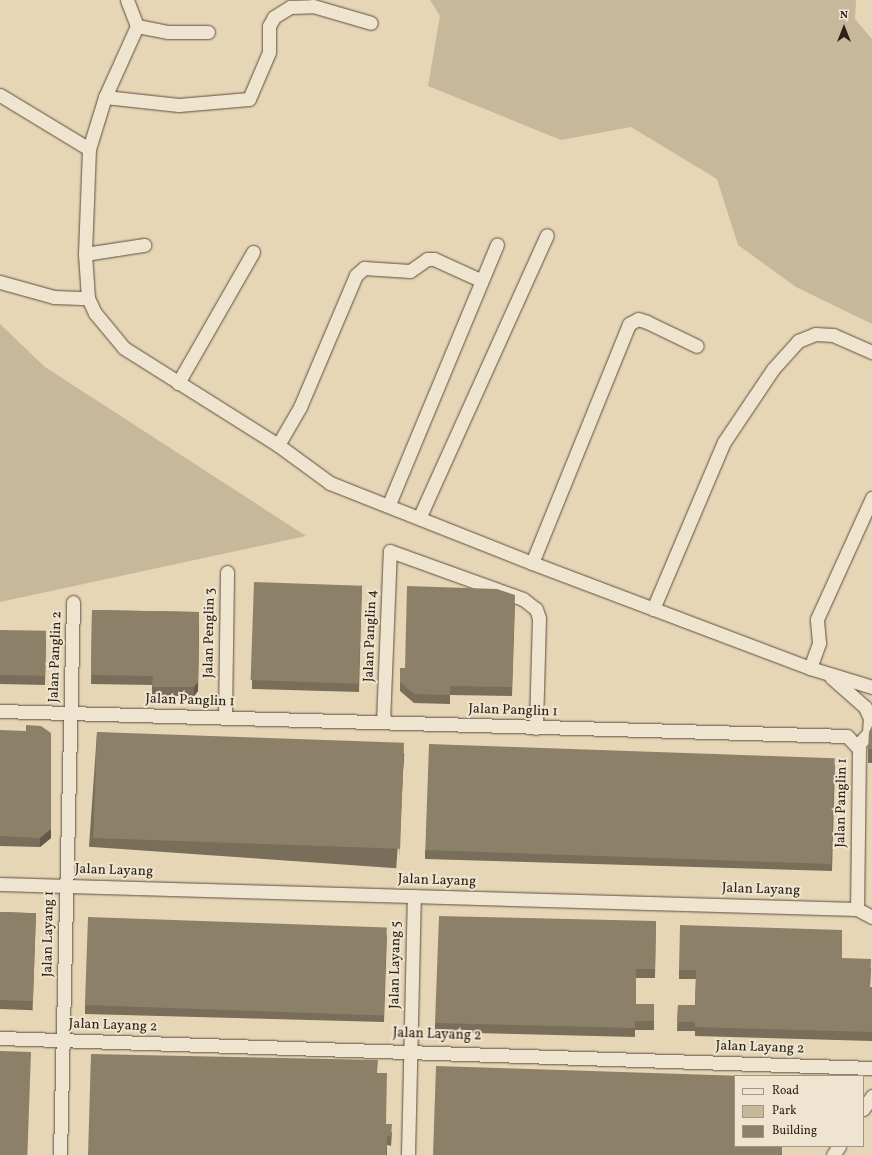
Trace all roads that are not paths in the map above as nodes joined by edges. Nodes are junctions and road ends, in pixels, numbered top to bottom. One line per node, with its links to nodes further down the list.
1 (127, 0): 3 (street)
2 (371, 23): 6 (street)
3 (137, 26): 4 (street); 6 (street)
4 (208, 32)
5 (0, 95): 7 (street)
6 (106, 97): 7 (street)
7 (89, 149): 12 (street)
8 (547, 235): 22 (street)
9 (144, 245): 12 (street)
10 (496, 245): 13 (street)
11 (253, 252): 18 (street)
12 (85, 254): 15 (street)
13 (480, 280): 19 (street); 21 (street)
14 (0, 282): 15 (street)
15 (88, 298): 18 (street)
16 (698, 346): 23 (street)
17 (872, 352): 26 (street)
18 (178, 383): 19 (street)
19 (278, 445): 21 (street)
20 (872, 498): 27 (street)
21 (389, 504): 22 (street)
22 (420, 516): 23 (street)
23 (532, 563): 26 (street)
24 (227, 572): 32 (street, Jalan Penglin 3)
25 (73, 602): 31 (street, Jalan Panglin 2)
26 (653, 609): 27 (street)
27 (810, 668): 28 (street)
28 (827, 674): 29 (street); 35 (street)
29 (872, 687)
30 (0, 712): 31 (street, Jalan Panglin 1)
31 (70, 713): 32 (street, Jalan Panglin 1); 37 (street, Jalan Layang 1)
32 (225, 718): 33 (street, Jalan Panglin 1)
33 (383, 722): 34 (street, Jalan Panglin 1); 34 (street, Jalan Panglin 4)
34 (536, 728): 35 (street, Jalan Panglin 1)
35 (858, 745): 39 (street, Jalan Panglin 1)
36 (0, 884): 37 (street, Jalan Layang)
37 (66, 885): 38 (street, Jalan Layang); 42 (street, Jalan Layang 1)
38 (414, 896): 39 (street, Jalan Layang); 43 (street, Jalan Layang 5)
39 (857, 909): 40 (street, Jalan Layang)
40 (872, 917)
41 (0, 1038): 42 (street, Jalan Layang 2)
42 (62, 1040): 43 (street, Jalan Layang 2); 47 (street, Jalan Layang 1)
43 (411, 1050): 44 (street, Jalan Layang 2); 48 (street, Jalan Layang 5)
44 (872, 1068)
45 (872, 1096): 46 (street)
46 (864, 1108)
47 (60, 1155)
48 (408, 1155)

